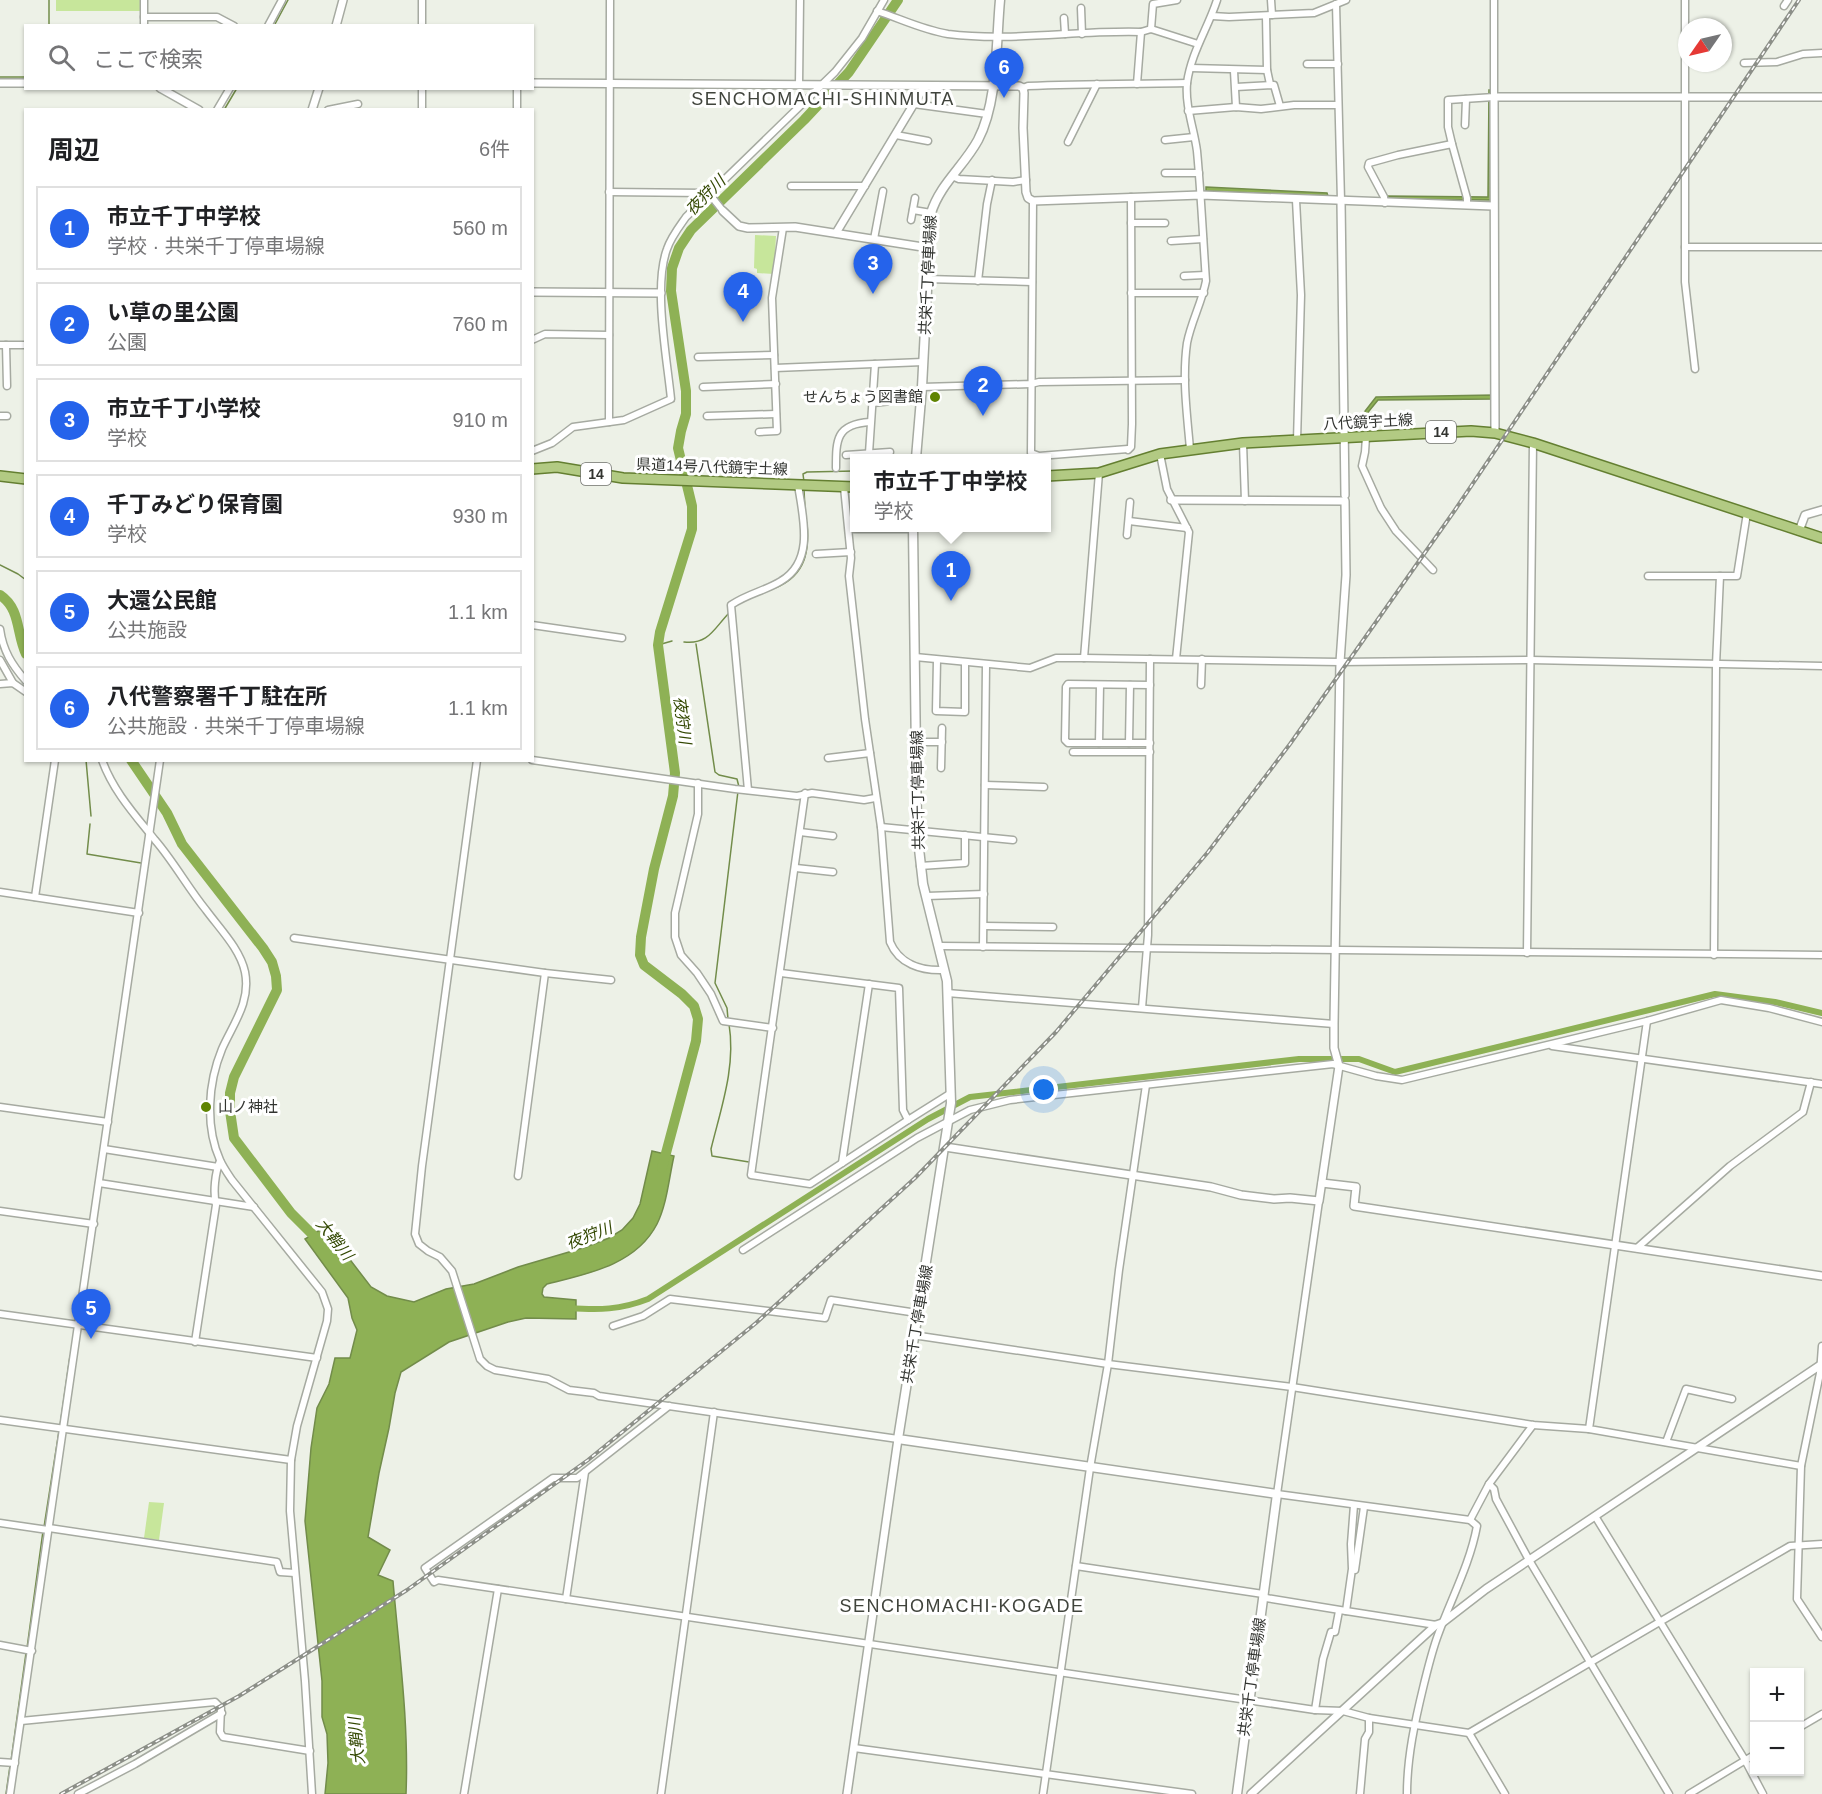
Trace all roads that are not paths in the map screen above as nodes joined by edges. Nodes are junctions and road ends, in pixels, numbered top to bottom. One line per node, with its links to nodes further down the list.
1 (144, 0): 21 (street)
2 (282, 0): 25 (street)
3 (343, 0): 26 (street)
4 (422, 0): 27 (street)
5 (610, 0): 48 (street)
6 (800, 0): 49 (street)
7 (884, 0): 18 (street)
8 (1000, 0): 32 (main road, 共栄千丁停車場線)
9 (1168, 0): 10 (street); 28 (street)
10 (1178, 0)
11 (1216, 0): 20 (street)
12 (1271, 0): 19 (street)
13 (1346, 0): 16 (street)
14 (1494, 0): 60 (street)
15 (1685, 0): 61 (street)
16 (1336, 4): 19 (street); 37 (street)
17 (1081, 8): 31 (street)
18 (879, 12): 32 (street); 50 (street)
19 (1269, 15): 20 (street); 39 (street)
20 (1212, 16): 33 (street)
21 (144, 17): 23 (street); 24 (street)
22 (1064, 18): 30 (street)
23 (144, 24)
24 (230, 24)
25 (269, 24)
26 (337, 24)
27 (422, 24)
28 (1151, 28): 29 (street); 33 (street)
29 (1141, 32): 31 (street); 46 (street)
30 (1065, 34): 31 (street); 32 (street)
31 (1082, 34)
32 (997, 38): 52 (main road, 共栄千丁停車場線)
33 (1198, 44): 38 (street)
34 (1822, 53): 35 (street)
35 (1744, 63)
36 (1307, 64): 37 (street)
37 (1338, 64): 66 (street)
38 (1191, 68): 40 (street); 43 (street)
39 (1267, 70): 40 (street); 47 (street)
40 (1234, 71): 53 (street)
41 (0, 83): 44 (street)
42 (534, 83): 48 (street)
43 (1187, 83): 46 (street); 75 (street)
44 (24, 84)
45 (1097, 84): 46 (street); 54 (street); 82 (street)
46 (1137, 84)
47 (1270, 84): 53 (street); 67 (street)
48 (610, 85): 49 (street); 92 (street)
49 (799, 85): 50 (street)
50 (821, 85): 51 (street); 93 (street)
51 (924, 87): 52 (street); 65 (street)
52 (993, 87): 54 (street); 76 (main road, 共栄千丁停車場線)
53 (1236, 87): 68 (street)
54 (1023, 88): 88 (street)
55 (164, 90): 69 (street)
56 (229, 90): 70 (street)
57 (318, 90): 71 (street)
58 (422, 90): 73 (street)
59 (517, 90): 74 (street)
60 (1494, 97): 61 (street); 63 (street); 102 (street)
61 (1685, 97): 62 (street); 114 (street)
62 (1822, 97)
63 (1466, 99): 77 (street); 83 (street)
64 (358, 104): 72 (street)
65 (914, 104): 76 (street); 78 (street)
66 (1337, 105): 67 (street); 99 (street)
67 (1280, 106): 68 (street)
68 (1236, 107): 75 (street)
69 (195, 108)
70 (218, 108)
71 (313, 108)
72 (338, 108)
73 (422, 108)
74 (517, 108)
75 (1188, 111): 79 (street)
76 (987, 114): 86 (main road, 共栄千丁停車場線)
77 (1465, 125)
78 (896, 135): 81 (street); 90 (street)
79 (1194, 136): 80 (street); 85 (street)
80 (1165, 140)
81 (928, 141)
82 (1068, 142)
83 (1452, 144): 100 (street); 101 (street)
84 (1165, 173): 85 (street)
85 (1199, 173): 94 (street)
86 (952, 176): 87 (street); 105 (main road, 共栄千丁停車場線)
87 (992, 180): 88 (street); 120 (street)
88 (1026, 180): 98 (street)
89 (791, 186): 90 (street)
90 (865, 186): 110 (street)
91 (883, 191): 111 (street)
92 (609, 192): 93 (street); 123 (street)
93 (710, 195): 104 (street); 124 (street)
94 (1200, 195): 95 (street); 97 (street); 112 (street)
95 (1131, 197): 98 (street); 107 (street)
96 (915, 198): 103 (street)
97 (1296, 200): 99 (street); 153 (street)
98 (1033, 201): 121 (street)
99 (1341, 201): 100 (street); 152 (street)
100 (1385, 202): 101 (street)
101 (1467, 205): 102 (street)
102 (1493, 206): 150 (street)
103 (913, 210): 105 (street); 106 (street)
104 (723, 211): 109 (street)
105 (931, 213): 116 (main road, 共栄千丁停車場線)
106 (911, 220)
107 (1131, 223): 108 (street); 125 (street)
108 (1165, 223)
109 (783, 228): 110 (street); 131 (street)
110 (836, 233): 111 (street)
111 (874, 239): 116 (street)
112 (1203, 239): 113 (street); 117 (street)
113 (1171, 241)
114 (1685, 247): 115 (street); 136 (street)
115 (1822, 247)
116 (929, 248): 119 (main road, 共栄千丁停車場線)
117 (1205, 275): 118 (street); 126 (street)
118 (1184, 276)
119 (927, 279): 120 (street); 133 (main road, 共栄千丁停車場線)
120 (978, 281): 121 (street)
121 (1032, 282): 140 (street)
122 (534, 292): 123 (street)
123 (608, 292): 124 (street); 127 (street)
124 (661, 293): 147 (street)
125 (1131, 293): 126 (street); 137 (street)
126 (1203, 294): 138 (street)
127 (609, 335): 128 (street); 147 (street)
128 (534, 339)
129 (3, 345): 130 (street); 141 (street)
130 (24, 345)
131 (774, 355): 132 (street); 135 (street)
132 (698, 357)
133 (923, 362): 134 (street); 143 (main road, 共栄千丁停車場線)
134 (875, 364): 135 (street); 144 (street)
135 (775, 368): 139 (street)
136 (1695, 369)
137 (1131, 380): 138 (street); 140 (street); 163 (street)
138 (1185, 380): 156 (street)
139 (776, 384): 142 (street); 145 (street)
140 (1031, 384): 143 (street); 162 (street)
141 (7, 386)
142 (703, 387)
143 (922, 389): 144 (street); 161 (main road, 共栄千丁停車場線)
144 (873, 403): 148 (street)
145 (776, 414): 146 (street); 149 (street)
146 (707, 416)
147 (609, 422): 157 (street)
148 (870, 422): 159 (street); 167 (street)
149 (759, 432)
150 (1496, 433): 151 (main road, 八代鏡宇土線 / 14); 154 (main road, 八代鏡宇土線 / 14)
151 (1366, 437): 152 (main road, 八代鏡宇土線 / 14); 191 (street)
152 (1345, 438): 153 (main road, 八代鏡宇土線 / 14); 176 (street)
153 (1297, 441): 155 (main road, 八代鏡宇土線 / 14)
154 (1533, 442): 181 (main road, 八代鏡宇土線 / 14); 204 (street)
155 (1243, 443): 156 (main road, 八代鏡宇土線 / 14); 178 (street)
156 (1190, 449): 164 (main road, 八代鏡宇土線 / 14)
157 (534, 450)
158 (890, 452): 159 (street)
159 (869, 453): 160 (street)
160 (858, 454)
161 (916, 454)
162 (1033, 454)
163 (1049, 454)
164 (1160, 454): 169 (main road, 八代鏡宇土線 / 14); 177 (street)
165 (846, 455): 166 (street)
166 (850, 455)
167 (836, 468)
168 (534, 469): 173 (main road, 県道14号八代鏡宇土線 / 14)
169 (1099, 473): 171 (main road, 八代鏡宇土線 / 14); 198 (street)
170 (0, 476): 172 (main road)
171 (1051, 476)
172 (24, 480)
173 (802, 485): 174 (main road, 県道14号八代鏡宇土線 / 14); 237 (street)
174 (844, 487): 175 (main road, 県道14号八代鏡宇土線 / 14); 184 (street)
175 (850, 487)
176 (1345, 495)
177 (1172, 500): 178 (street); 183 (street)
178 (1245, 501): 205 (street)
179 (1130, 502): 182 (street)
180 (1822, 510): 185 (street)
181 (1747, 513): 185 (main road, 八代鏡宇土線 / 14); 193 (street)
182 (1129, 521): 183 (street); 187 (street)
183 (1187, 528): 200 (street)
184 (849, 529): 189 (street)
185 (1799, 531): 188 (main road, 八代鏡宇土線 / 14)
186 (913, 532): 197 (main road, 共栄千丁停車場線)
187 (1128, 535)
188 (1822, 538)
189 (851, 552): 190 (street); 226 (street)
190 (816, 554)
191 (1433, 570)
192 (1648, 576): 193 (street)
193 (1720, 576): 208 (street)
194 (534, 625): 196 (street)
195 (0, 629): 210 (street)
196 (622, 638)
197 (915, 657): 203 (street); 219 (main road, 共栄千丁停車場線)
198 (1084, 658): 199 (street); 207 (street)
199 (1150, 659): 200 (street); 215 (street)
200 (1176, 659): 201 (street)
201 (1202, 659): 205 (street); 216 (street)
202 (0, 660): 211 (street)
203 (937, 660): 206 (street); 206 (street)
204 (1531, 660): 205 (street); 208 (street); 263 (street)
205 (1340, 662): 262 (street)
206 (965, 663): 207 (street)
207 (986, 665): 235 (street)
208 (1716, 665): 209 (street); 264 (street)
209 (1822, 666)
210 (24, 679)
211 (13, 683): 212 (street); 217 (street)
212 (0, 684)
213 (1100, 685): 214 (street); 221 (street); 221 (street)
214 (1130, 685): 215 (street); 222 (street)
215 (1150, 685): 223 (street)
216 (1201, 685)
217 (24, 691)
218 (942, 728): 220 (street)
219 (916, 742): 220 (street); 242 (main road, 共栄千丁停車場線)
220 (942, 742): 233 (street)
221 (1099, 743): 222 (street)
222 (1129, 743): 223 (street)
223 (1150, 743): 225 (street)
224 (1073, 752): 225 (street)
225 (1150, 752): 261 (street)
226 (870, 753): 227 (street); 239 (street)
227 (828, 758)
228 (534, 760): 234 (street)
229 (55, 762): 254 (street)
230 (103, 762): 241 (street)
231 (160, 762): 241 (street)
232 (477, 762): 266 (street)
233 (941, 768)
234 (696, 783): 237 (street); 277 (street)
235 (985, 785): 236 (street); 246 (street)
236 (1044, 787)
237 (741, 790): 238 (street)
238 (805, 794): 239 (street); 243 (street)
239 (875, 798): 240 (street)
240 (881, 827): 242 (street); 267 (street)
241 (150, 830): 255 (street); 292 (street)
242 (917, 831): 244 (street); 248 (main road, 共栄千丁停車場線)
243 (800, 832): 245 (street); 249 (street)
244 (965, 835): 246 (street); 248 (street)
245 (833, 836)
246 (984, 837): 247 (street); 252 (street)
247 (1013, 840)
248 (920, 866): 253 (main road, 共栄千丁停車場線)
249 (796, 867): 250 (street); 269 (street)
250 (833, 872)
251 (0, 892): 254 (street)
252 (984, 894): 253 (street); 256 (street)
253 (927, 896): 259 (main road, 共栄千丁停車場線)
254 (35, 897): 255 (street)
255 (136, 913): 288 (street)
256 (984, 926): 257 (street); 260 (street)
257 (1053, 927)
258 (294, 938): 266 (street)
259 (940, 946): 260 (street); 267 (main road, 共栄千丁停車場線)
260 (983, 946): 261 (street)
261 (1148, 947): 262 (street); 273 (street)
262 (1336, 951): 263 (street); 276 (street)
263 (1527, 953): 264 (street)
264 (1714, 955): 265 (street)
265 (1822, 955)
266 (450, 959): 268 (street); 318 (street)
267 (944, 970): 272 (main road, 共栄千丁停車場線)
268 (544, 973): 270 (street); 294 (street)
269 (781, 973): 271 (street); 277 (street)
270 (611, 980)
271 (868, 984): 287 (street); 291 (street)
272 (947, 993): 273 (street); 284 (main road, 共栄千丁停車場線)
273 (1142, 1008): 276 (street)
274 (1647, 1021): 275 (street); 278 (street); 279 (street)
275 (1822, 1022)
276 (1334, 1024): 280 (street)
277 (773, 1028): 291 (street)
278 (1549, 1045): 279 (street); 280 (street)
279 (1642, 1059): 281 (street); 302 (street)
280 (1339, 1066): 283 (street); 296 (street)
281 (1811, 1082): 282 (street); 303 (street)
282 (1822, 1084)
283 (1146, 1085): 286 (street); 293 (street)
284 (951, 1093): 286 (main road, 共栄千丁停車場線); 287 (street)
285 (0, 1107): 288 (street)
286 (950, 1119): 289 (main road, 共栄千丁停車場線); 304 (street)
287 (908, 1120): 291 (street)
288 (105, 1122): 290 (street)
289 (945, 1147): 293 (street); 306 (main road, 共栄千丁停車場線)
290 (104, 1149): 292 (street); 295 (street)
291 (842, 1163)
292 (219, 1164): 297 (street); 299 (street)
293 (1133, 1175): 298 (street); 314 (street)
294 (518, 1176)
295 (99, 1183): 297 (street); 301 (street)
296 (1322, 1183): 298 (street); 302 (street)
297 (215, 1201): 299 (street); 311 (street)
298 (1319, 1201): 316 (street)
299 (254, 1207): 313 (street)
300 (0, 1211): 301 (street)
301 (91, 1224): 308 (street)
302 (1615, 1245): 303 (street); 323 (street)
303 (1637, 1248): 305 (street)
304 (743, 1250)
305 (1822, 1276)
306 (917, 1313): 309 (street); 310 (main road, 共栄千丁停車場線)
307 (0, 1314): 308 (street)
308 (77, 1325): 311 (street); 322 (street)
309 (613, 1326)
310 (913, 1335): 314 (street); 324 (main road, 共栄千丁停車場線)
311 (195, 1342): 313 (street)
312 (1822, 1346): 315 (street)
313 (317, 1358): 327 (street)
314 (1108, 1364): 316 (street); 329 (street)
315 (1821, 1365): 326 (street); 328 (street)
316 (1292, 1387): 321 (street); 332 (street)
317 (1732, 1399): 325 (street)
318 (669, 1406): 319 (street); 330 (street)
319 (714, 1412): 324 (street); 348 (street)
320 (0, 1420): 322 (street)
321 (1533, 1425): 323 (street); 331 (street)
322 (61, 1429): 327 (street); 338 (street)
323 (1589, 1429): 325 (street)
324 (898, 1439): 329 (main road); 352 (street)
325 (1666, 1442): 326 (street)
326 (1696, 1447): 328 (street); 335 (street)
327 (291, 1460): 343 (street)
328 (1801, 1466): 340 (street)
329 (1090, 1468): 332 (main road); 342 (street)
330 (585, 1472): 344 (street); 346 (street)
331 (1489, 1484): 336 (street); 341 (street)
332 (1277, 1494): 333 (street); 345 (main road, 共栄千丁停車場線)
333 (1354, 1505): 334 (street); 347 (street)
334 (1364, 1507): 336 (street); 347 (street)
335 (1596, 1516): 341 (street); 349 (street)
336 (1470, 1520): 350 (street)
337 (0, 1523): 338 (street)
338 (47, 1529): 343 (street); 354 (street)
339 (1822, 1544): 340 (street)
340 (1800, 1545): 349 (street); 351 (street)
341 (1529, 1560): 350 (street); 355 (street)
342 (1076, 1566): 345 (street); 356 (street)
343 (295, 1573): 368 (street)
344 (498, 1589): 346 (street); 377 (street)
345 (1263, 1594): 347 (street); 357 (main road, 共栄千丁停車場線)
346 (566, 1599): 348 (street)
347 (1345, 1612): 350 (street); 358 (street)
348 (686, 1617): 352 (street); 378 (street)
349 (1660, 1621): 355 (street); 370 (street)
350 (1439, 1624): 359 (street); 364 (street)
351 (1822, 1637)
352 (868, 1644): 356 (street); 367 (street)
353 (0, 1645): 354 (street)
354 (28, 1650): 363 (street)
355 (1590, 1663): 366 (street); 387 (street)
356 (1061, 1672): 357 (street); 373 (street)
357 (1248, 1700): 358 (street); 382 (main road, 共栄千丁停車場線)
358 (1315, 1710): 359 (street)
359 (1343, 1711): 362 (street); 383 (street)
360 (222, 1713): 363 (street); 368 (street); 375 (street)
361 (1822, 1714): 365 (street)
362 (1370, 1718): 364 (street); 384 (street)
363 (21, 1721): 372 (street)
364 (1415, 1724): 366 (street); 385 (street)
365 (1804, 1725)
366 (1469, 1733): 386 (street)
367 (854, 1748): 373 (street); 379 (street)
368 (310, 1751): 376 (street)
369 (1750, 1758): 370 (street)
370 (1745, 1760): 388 (street); 389 (street)
371 (0, 1762): 372 (street)
372 (12, 1763): 374 (street)
373 (1046, 1775): 380 (street); 381 (street)
374 (10, 1794)
375 (78, 1794)
376 (312, 1794)
377 (464, 1794)
378 (660, 1794)
379 (847, 1794)
380 (1043, 1794)
381 (1192, 1794)
382 (1237, 1794)
383 (1251, 1794)
384 (1360, 1794)
385 (1407, 1794)
386 (1505, 1794)
387 (1669, 1794)
388 (1689, 1794)
389 (1762, 1794)

